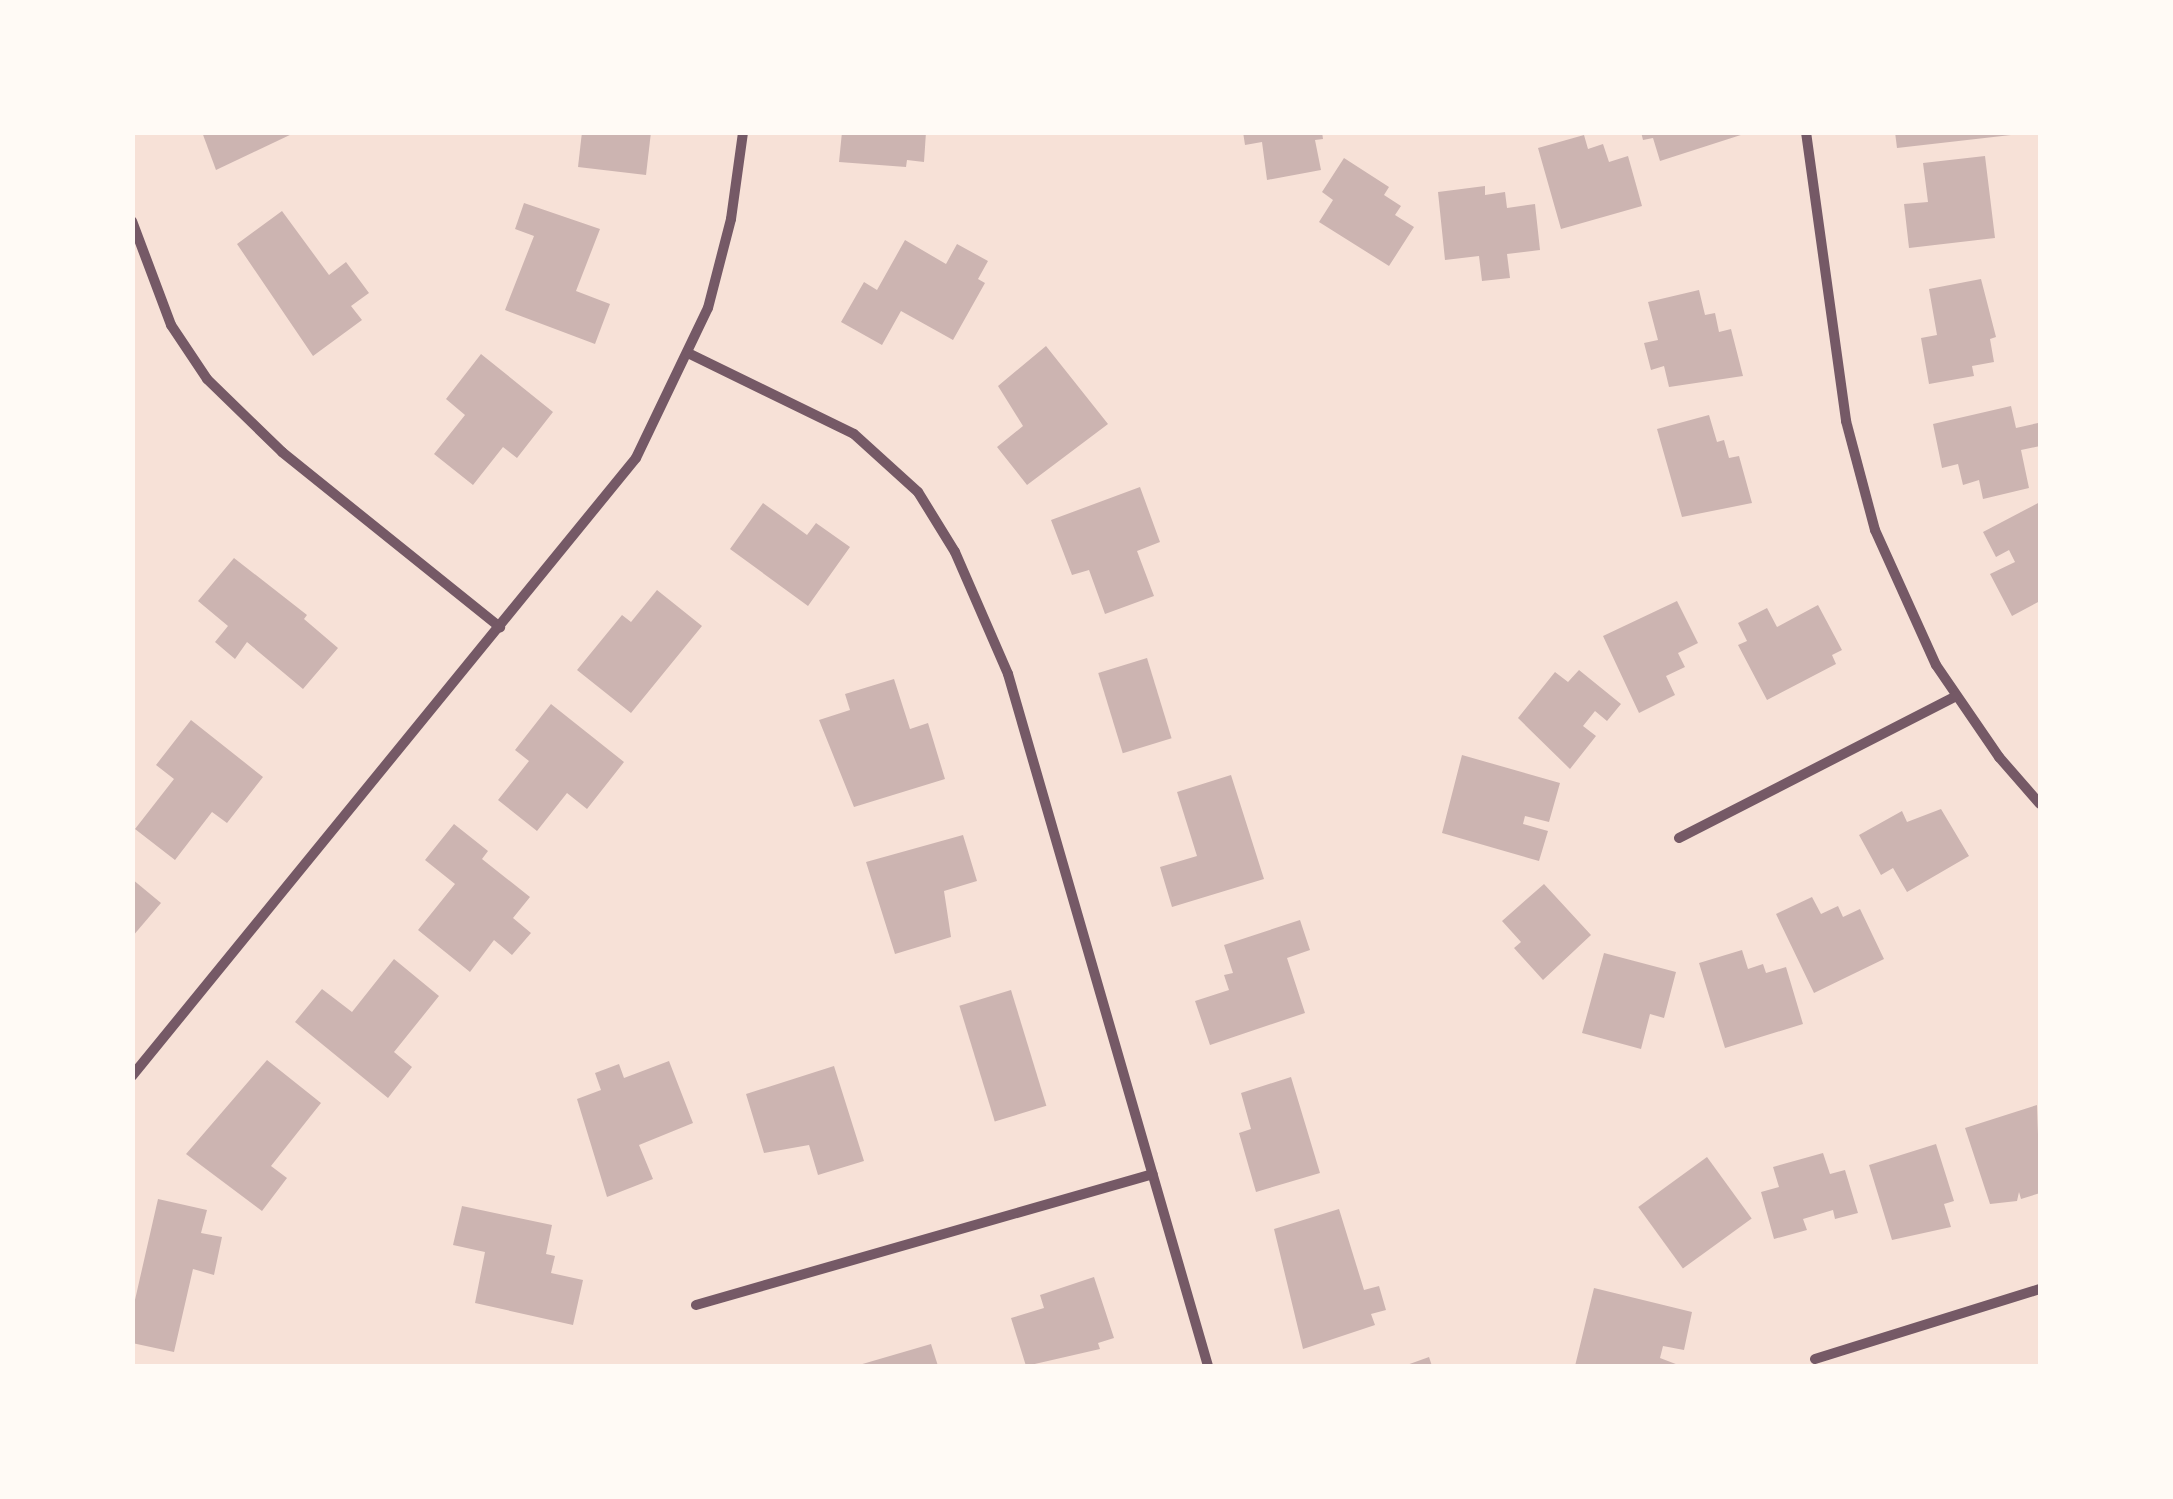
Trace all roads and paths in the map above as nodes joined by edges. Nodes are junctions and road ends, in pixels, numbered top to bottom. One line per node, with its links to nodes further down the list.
1 (743, 132): 4 (street)
2 (1806, 132): 6 (street)
3 (132, 221): 5 (street)
4 (690, 354): 5 (street); 10 (street)
5 (500, 626): 9 (street)
6 (1956, 696): 7 (street); 8 (street)
7 (2040, 804)
8 (1679, 838)
9 (132, 1076)
10 (1153, 1174): 12 (street); 14 (street)
11 (2040, 1289): 13 (street)
12 (696, 1305)
13 (1815, 1359)
14 (1208, 1366)

